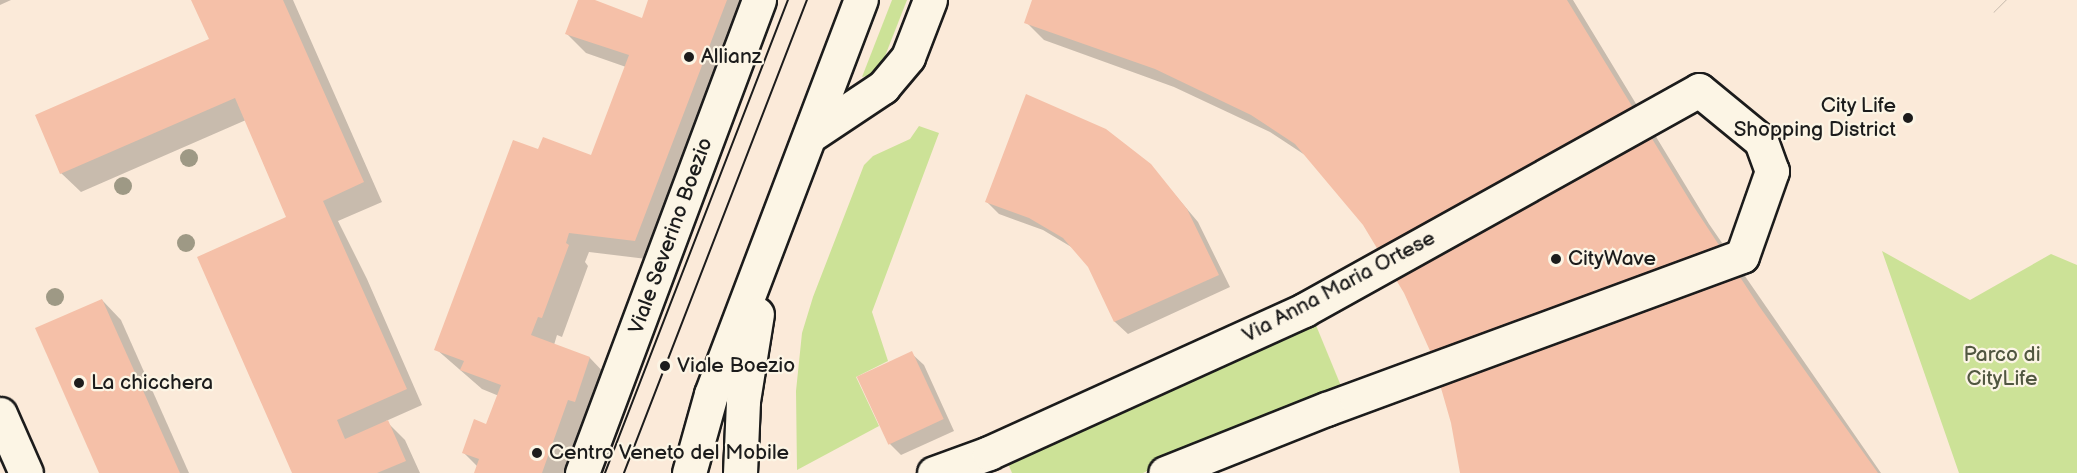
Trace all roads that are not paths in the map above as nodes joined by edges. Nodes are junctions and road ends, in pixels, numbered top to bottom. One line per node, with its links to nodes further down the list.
1 (759, 0): 8 (street, Viale Severino Boezio)
2 (861, 0): 4 (street)
3 (930, 0): 4 (street)
4 (810, 135): 5 (street)
5 (767, 251): 9 (street); 10 (street)
6 (0, 414): 7 (street)
7 (26, 473)
8 (582, 473)
9 (689, 473)
10 (740, 473)
11 (934, 473): 12 (street, Via Anna Maria Ortese)
12 (1165, 473)

